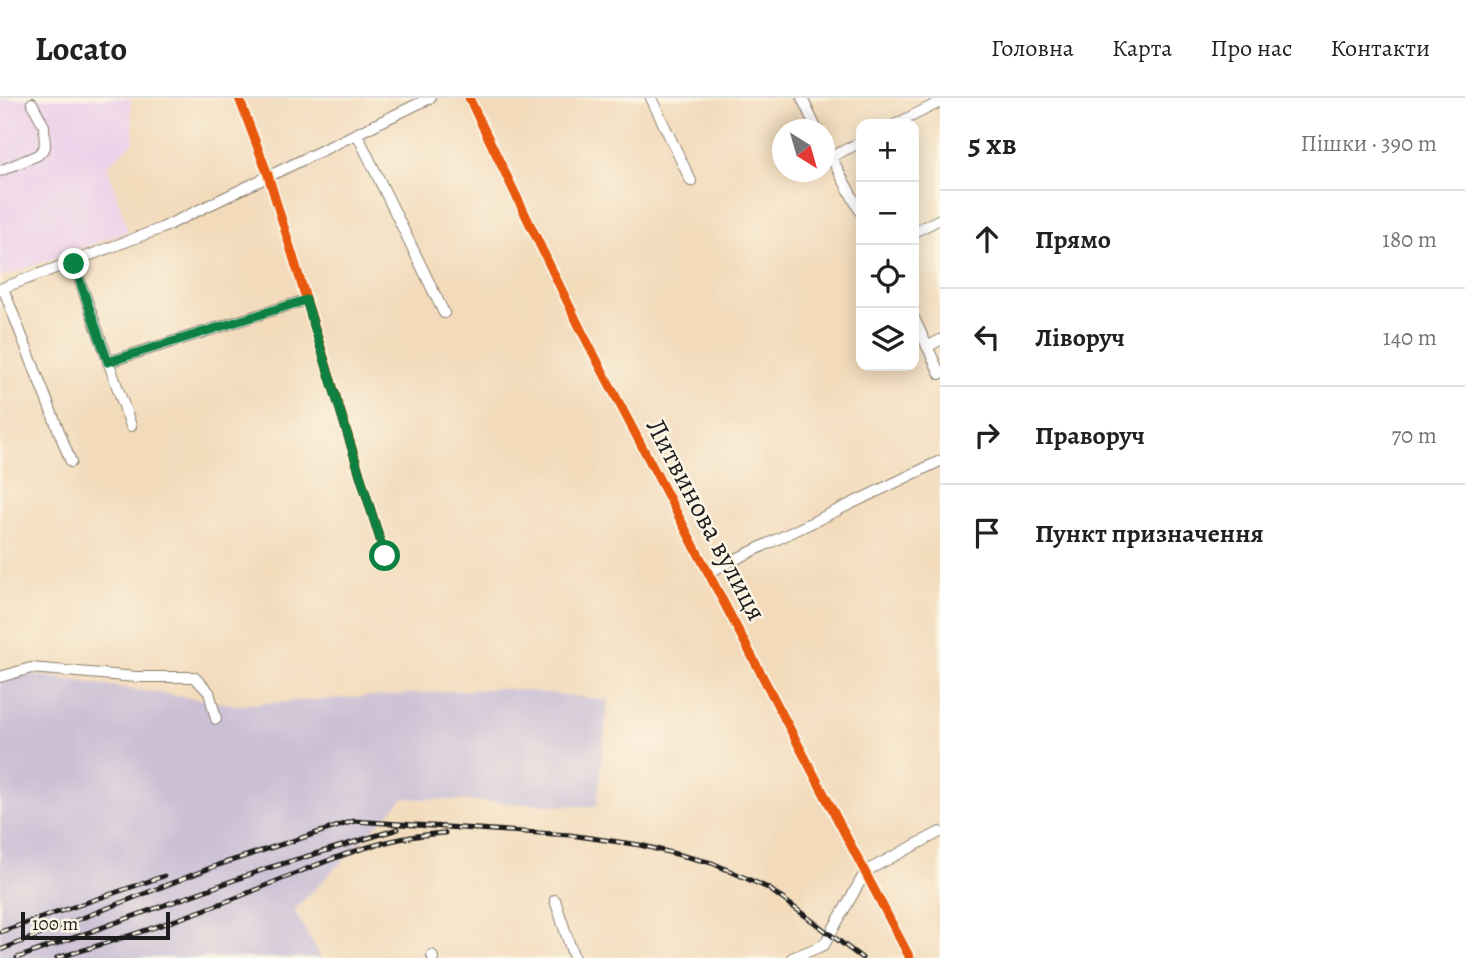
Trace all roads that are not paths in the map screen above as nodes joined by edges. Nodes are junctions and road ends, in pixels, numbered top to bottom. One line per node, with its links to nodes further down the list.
1 (239, 98): 15 (street)
2 (430, 98): 10 (street)
3 (469, 98): 33 (street, Литвинова вулиця)
4 (651, 98): 16 (street)
5 (802, 98): 8 (street)
6 (940, 102): 9 (street)
7 (32, 103): 14 (street)
8 (812, 119)
9 (906, 119)
10 (357, 134): 15 (street); 23 (street)
11 (856, 144): 12 (street)
12 (835, 155)
13 (835, 164): 17 (street)
14 (0, 171)
15 (268, 175): 20 (street); 22 (street)
16 (691, 181)
17 (856, 204)
18 (940, 219): 19 (street)
19 (919, 230)
20 (74, 264): 21 (street); 27 (street)
21 (1, 289): 31 (street)
22 (306, 300): 27 (street); 32 (street)
23 (444, 313)
24 (919, 328): 26 (street)
25 (940, 340): 26 (street)
26 (928, 346): 28 (street)
27 (108, 362): 29 (street)
28 (940, 374)
29 (131, 426)
30 (940, 461): 33 (street)
31 (71, 462)
32 (385, 556)
33 (709, 572): 37 (street, Литвинова вулиця)
34 (0, 677): 35 (street)
35 (216, 719)
36 (940, 832): 37 (street)
37 (866, 871): 40 (street); 41 (street, Литвинова вулиця)
38 (555, 900): 39 (street)
39 (573, 958)
40 (792, 958)
41 (910, 958)

